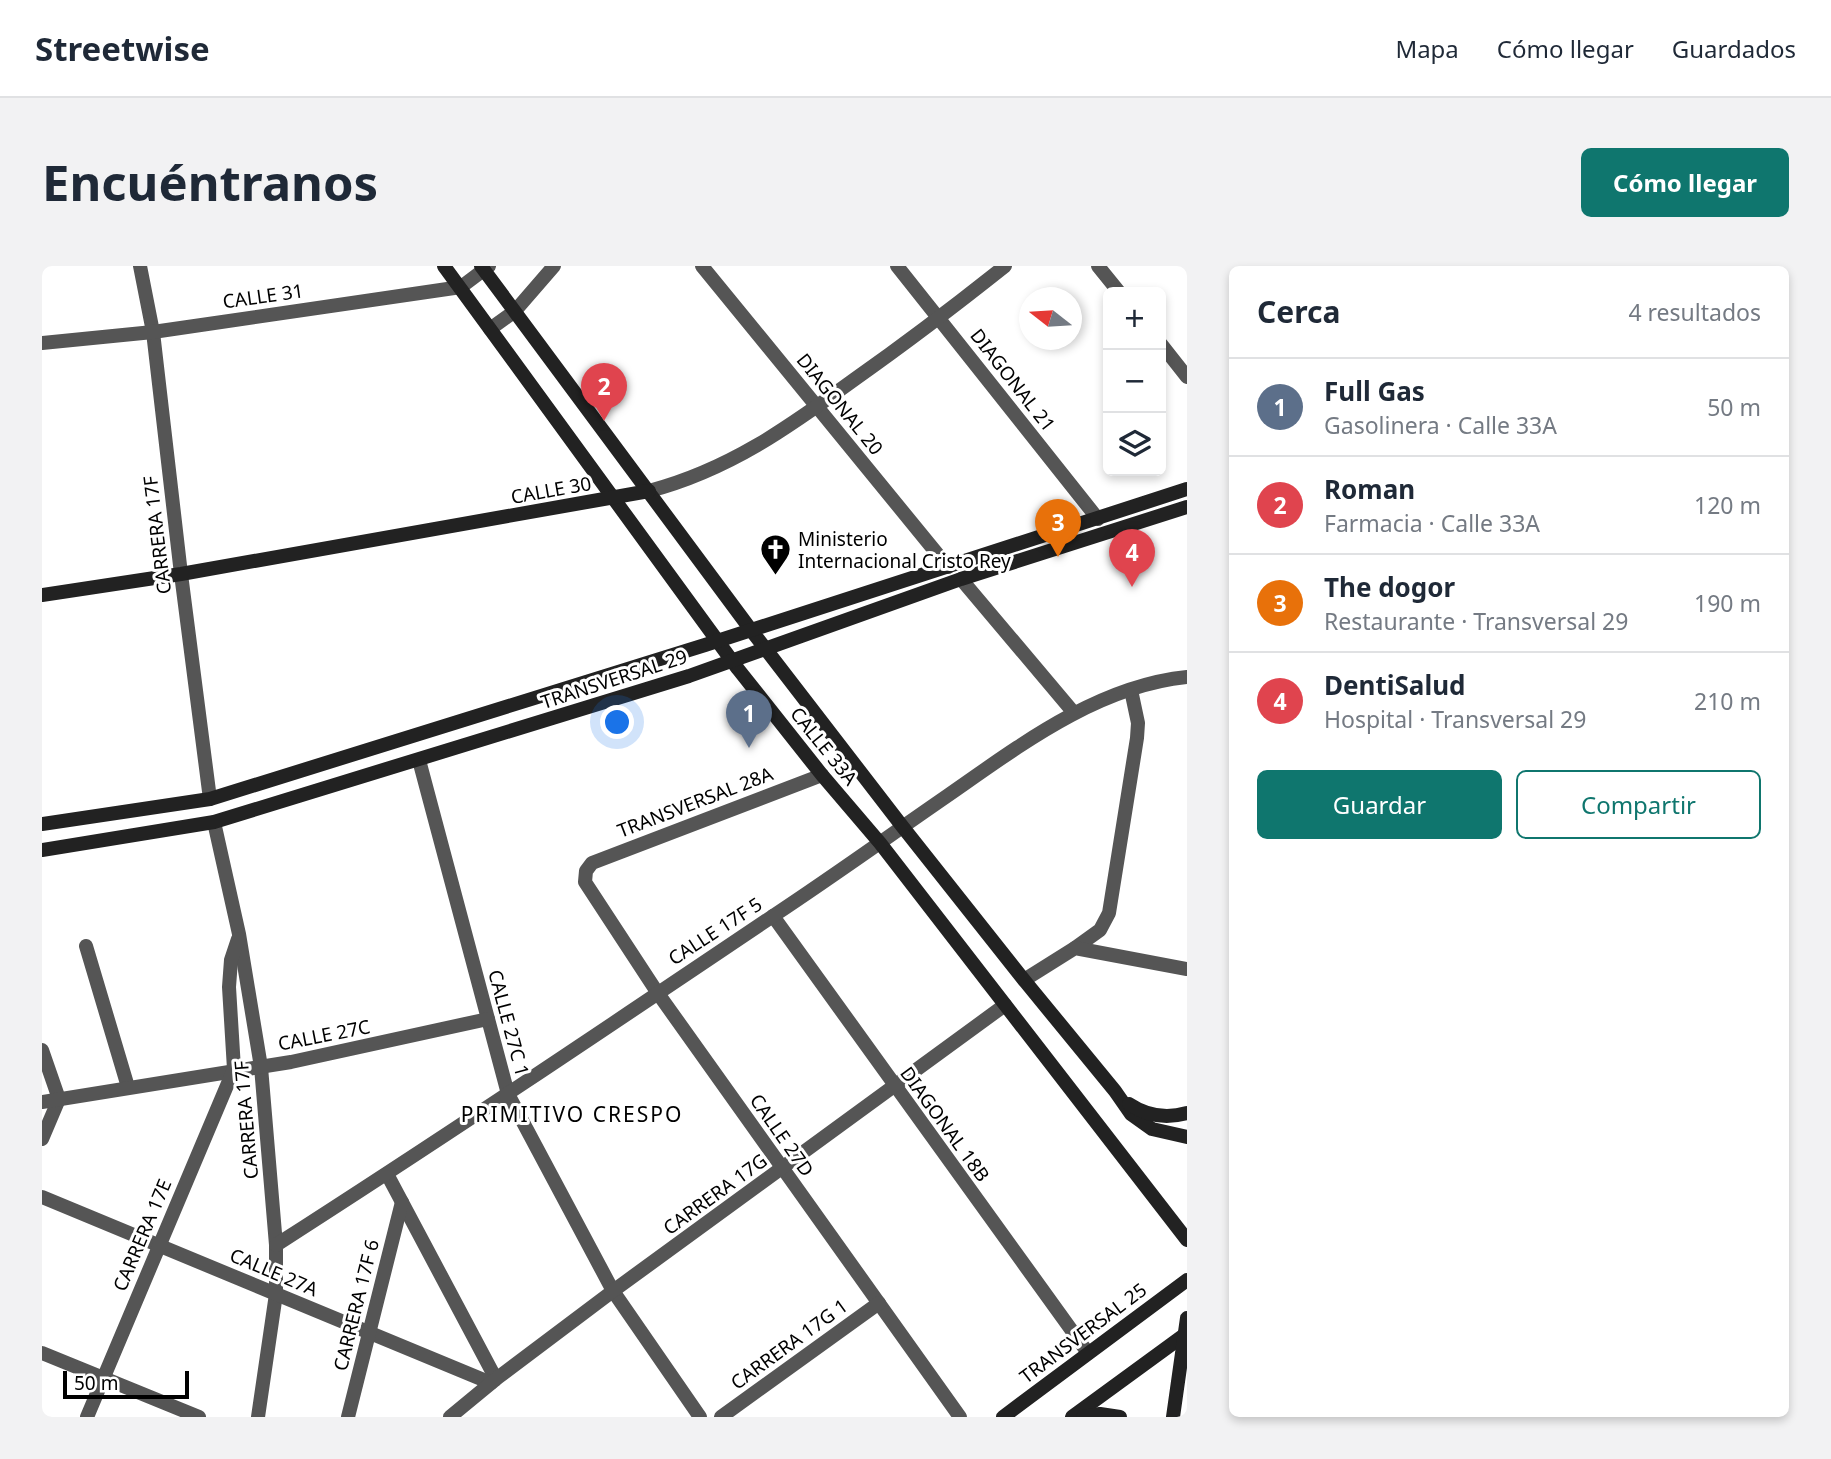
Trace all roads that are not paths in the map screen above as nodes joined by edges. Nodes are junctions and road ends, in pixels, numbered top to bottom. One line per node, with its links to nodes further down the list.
1 (140, 266): 14 (street, CARRERA 17F)
2 (444, 266): 9 (street, CALLE 33A)
3 (554, 266): 11 (street)
4 (702, 266): 18 (street, DIAGONAL 20)
5 (897, 266): 12 (street, DIAGONAL 21)
6 (1005, 266): 12 (street, CALLE 30)
7 (1098, 266): 10 (street)
8 (485, 268): 9 (street, CALLE 31); 11 (street, CALLE 33A)
9 (461, 287): 13 (street, CALLE 33A); 14 (street, CALLE 31)
10 (1115, 287)
11 (515, 311): 13 (street); 20 (street, CALLE 33A)
12 (940, 318): 18 (street, CALLE 30); 23 (street, DIAGONAL 21)
13 (490, 330): 21 (street, CALLE 33A)
14 (153, 332): 15 (street, CALLE 31); 25 (street, CARRERA 17F)
15 (42, 343)
16 (1166, 350): 17 (street)
17 (1187, 377)
18 (817, 407): 20 (street, CALLE 30); 24 (street, DIAGONAL 20)
19 (1187, 489): 23 (street, TRANSVERSAL 29)
20 (649, 491): 21 (street, CALLE 30); 28 (street, CALLE 33A)
21 (613, 498): 25 (street, CALLE 30); 29 (street, CALLE 33A)
22 (1187, 507): 26 (street, TRANSVERSAL 29)
23 (1098, 519): 24 (street, TRANSVERSAL 29)
24 (948, 567): 28 (street, TRANSVERSAL 29)
25 (181, 574): 27 (street, CALLE 30); 37 (street, CARRERA 17F)
26 (961, 579): 30 (street, TRANSVERSAL 29); 34 (street)
27 (42, 596)
28 (751, 630): 29 (street, TRANSVERSAL 29); 30 (street, CALLE 33A)
29 (718, 641): 31 (street, CALLE 33A); 37 (street, TRANSVERSAL 29)
30 (766, 649): 31 (street, TRANSVERSAL 29); 40 (street, CALLE 33A)
31 (732, 660): 35 (street, TRANSVERSAL 29); 36 (street, CALLE 33A)
32 (1187, 677): 33 (street, CALLE 17F 5)
33 (1131, 690): 34 (street, CALLE 17F 5); 47 (street)
34 (1074, 713): 40 (street, CALLE 17F 5)
35 (419, 760): 38 (street, TRANSVERSAL 29); 52 (street, CALLE 27C 1)
36 (822, 775): 41 (street, CALLE 33A); 43 (street, TRANSVERSAL 28A)
37 (210, 799): 39 (street, TRANSVERSAL 29)
38 (214, 822): 42 (street, TRANSVERSAL 29); 45 (street, CARRERA 17F)
39 (42, 824)
40 (902, 826): 41 (street, CALLE 17F 5); 49 (street, CALLE 33A)
41 (880, 843): 44 (street, CALLE 17F 5); 51 (street, CALLE 33A)
42 (42, 850)
43 (586, 871): 50 (street, CALLE 27D)
44 (773, 916): 50 (street, CALLE 17F 5); 57 (street, DIAGONAL 18B)
45 (239, 934): 54 (street, CARRERA 17F); 55 (street)
46 (86, 946): 56 (street)
47 (1075, 948): 48 (street); 49 (street)
48 (1187, 969)
49 (1024, 980): 58 (street, CALLE 33A)
50 (657, 992): 59 (street, CALLE 17F 5); 65 (street, CALLE 27D)
51 (1005, 1005): 57 (street, CARRERA 17G); 69 (street, CALLE 33A)
52 (488, 1020): 54 (street, CALLE 27C); 59 (street, CALLE 27C 1)
53 (42, 1050): 60 (street)
54 (261, 1067): 55 (street, CALLE 27C); 71 (street, CARRERA 17F)
55 (234, 1069): 56 (street, CALLE 27C); 70 (street, CARRERA 17E)
56 (128, 1087): 60 (street, CALLE 27C)
57 (894, 1087): 65 (street, CARRERA 17G); 80 (street, DIAGONAL 18B)
58 (1115, 1091): 62 (street); 63 (street, CALLE 33A)
59 (508, 1094): 66 (street, CALLE 17F 5); 73 (street, CALLE 27C 1)
60 (59, 1099): 61 (street, CALLE 27C); 64 (street)
61 (42, 1102)
62 (1187, 1113)
63 (1187, 1137)
64 (42, 1139)
65 (782, 1168): 73 (street, CARRERA 17G); 75 (street, CALLE 27D)
66 (387, 1174): 68 (street); 71 (street, CALLE 17F 5)
67 (42, 1198): 70 (street, CALLE 27A)
68 (402, 1202): 77 (street, CARRERA 17F 6); 83 (street)
69 (1187, 1240)
70 (159, 1245): 74 (street, CALLE 27A); 82 (street, CARRERA 17E)
71 (276, 1245): 74 (street, CARRERA 17F)
72 (1187, 1280): 80 (street, TRANSVERSAL 25)
73 (613, 1291): 83 (street, CARRERA 17G); 90 (street, CALLE 27C 1)
74 (276, 1294): 77 (street, CALLE 27A); 87 (street, CARRERA 17F)
75 (879, 1303): 91 (street, CARRERA 17G 1); 92 (street, CALLE 27D)
76 (1187, 1318): 78 (street)
77 (369, 1333): 83 (street, CALLE 27A); 88 (street, CARRERA 17F 6)
78 (1186, 1334): 84 (street); 94 (street)
79 (42, 1353): 82 (street)
80 (1088, 1353): 93 (street, TRANSVERSAL 25)
81 (1187, 1362): 84 (street)
82 (103, 1378): 85 (street, CARRERA 17E); 86 (street)
83 (494, 1381): 89 (street, CARRERA 17G)
84 (1177, 1392): 97 (street)
85 (87, 1417)
86 (199, 1417)
87 (258, 1417)
88 (348, 1417)
89 (450, 1417)
90 (700, 1417)
91 (721, 1417)
92 (960, 1417)
93 (1003, 1417)
94 (1072, 1417)
95 (1083, 1417): 96 (street)
96 (1120, 1417)
97 (1173, 1417)

